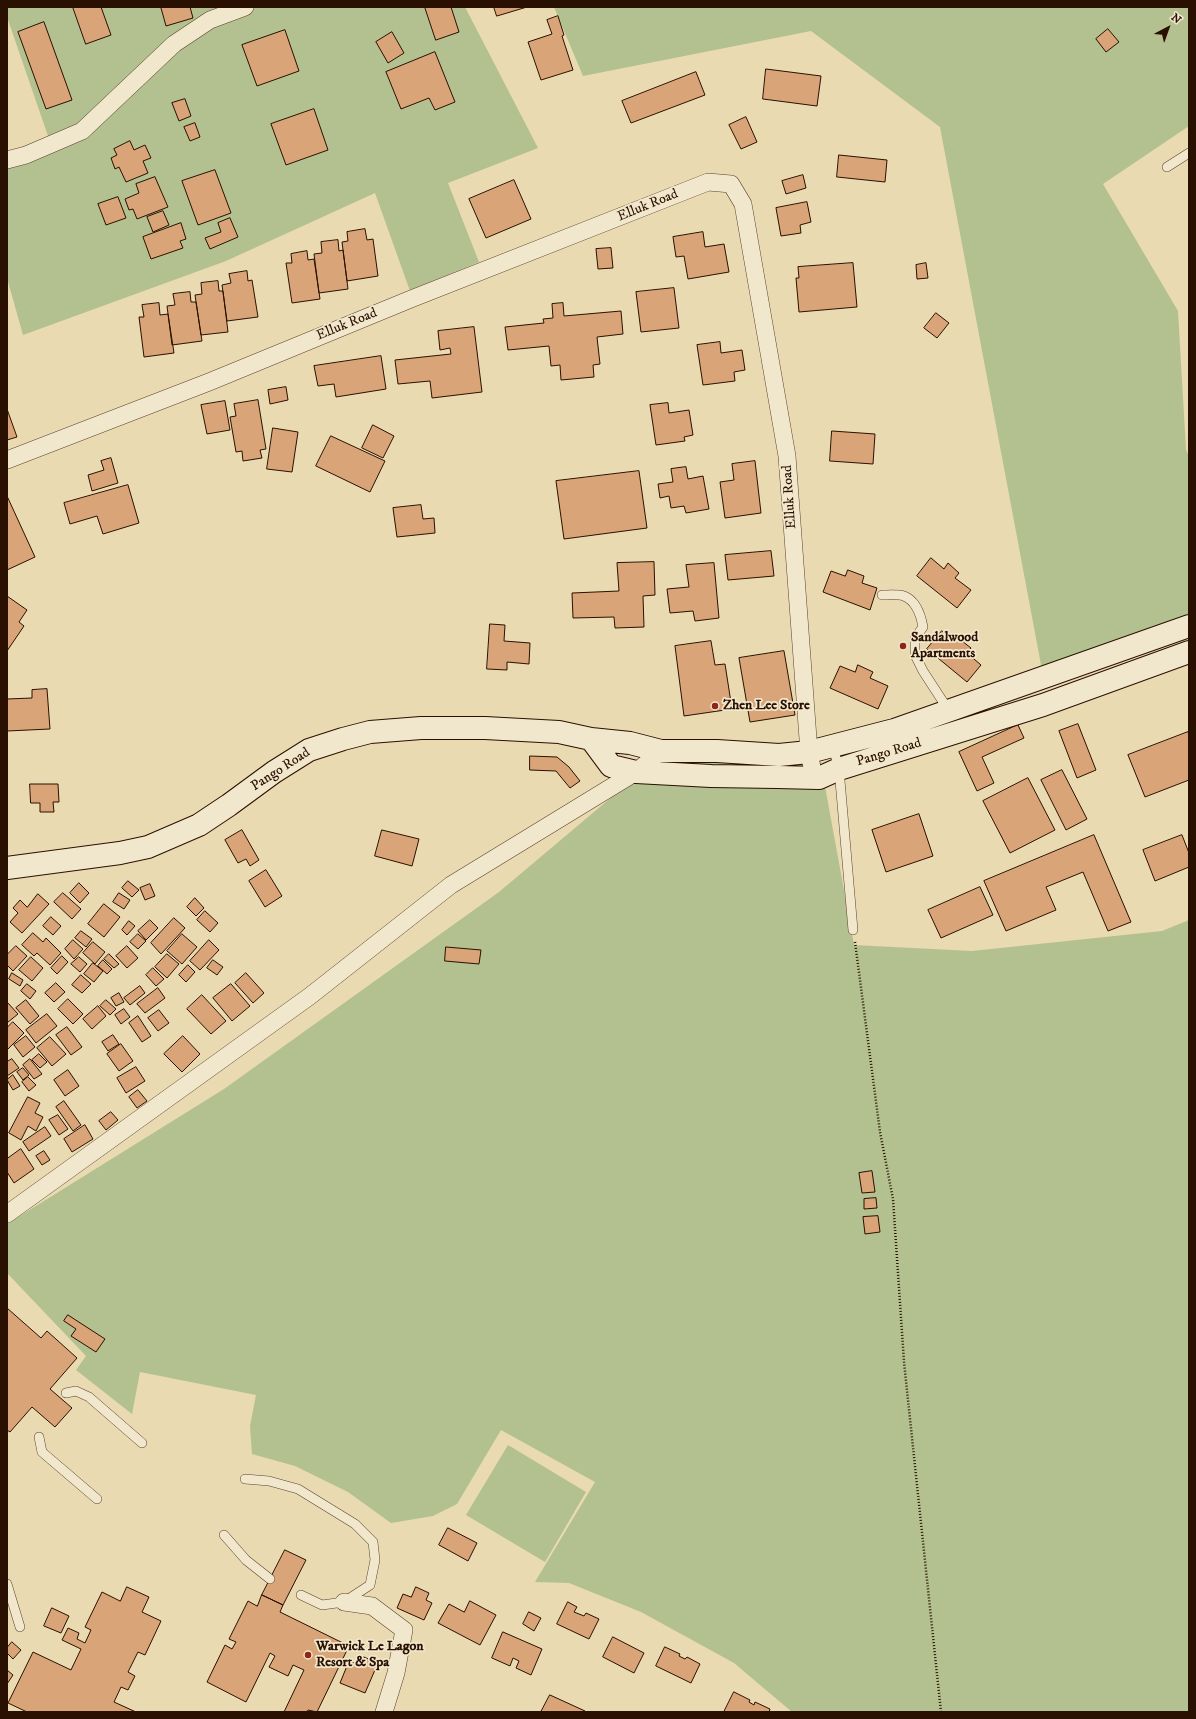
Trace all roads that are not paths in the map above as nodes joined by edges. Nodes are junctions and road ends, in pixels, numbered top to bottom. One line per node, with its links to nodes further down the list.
1 (245, 7): 3 (street)
2 (1189, 153): 4 (lane)
3 (7, 160)
4 (1167, 167)
5 (7, 460): 13 (street, Elluk Road)
6 (882, 595): 9 (lane)
7 (1189, 626): 9 (street, Pango Road)
8 (1189, 652): 14 (street, Pango Road)
9 (948, 711): 11 (street, Pango Road)
10 (591, 739): 12 (street, Pango Road); 15 (street, Pango Road); 17 (street, Pango Road)
11 (833, 748): 13 (street, Pango Road); 14 (lane)
12 (661, 751): 13 (street, Pango Road); 15 (street)
13 (809, 752): 16 (street, Elluk Road)
14 (839, 768): 16 (street, Pango Road); 18 (lane)
15 (636, 772): 16 (street, Pango Road); 19 (street)
16 (814, 778)
17 (7, 868)
18 (853, 930)
19 (7, 1214)
20 (66, 1393): 22 (lane)
21 (39, 1437): 24 (lane)
22 (142, 1443)
23 (245, 1479): 29 (lane)
24 (97, 1499)
25 (224, 1535): 26 (lane)
26 (270, 1579)
27 (7, 1584): 30 (lane)
28 (301, 1595): 29 (lane)
29 (344, 1602): 31 (street)
30 (20, 1627)
31 (384, 1712)

